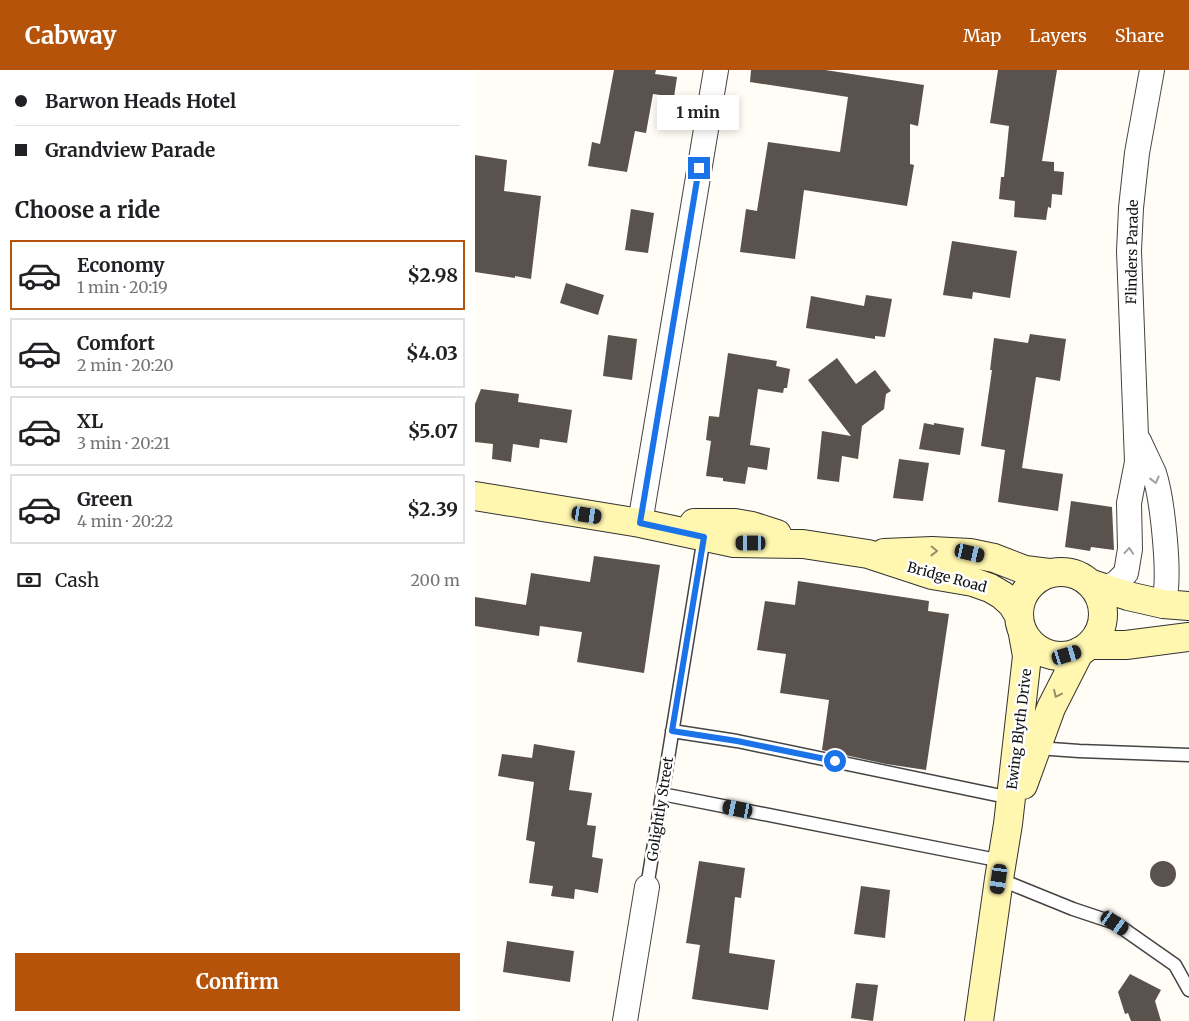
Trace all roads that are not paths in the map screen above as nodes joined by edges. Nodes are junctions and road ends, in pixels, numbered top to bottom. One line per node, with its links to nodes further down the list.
1 (716, 70): 5 (street)
2 (1152, 70): 3 (street, Flinders Parade)
3 (1136, 435): 10 (street, Flinders Parade, one-way to 3); 11 (street, Flinders Parade, one-way to 11)
4 (477, 498): 5 (main road, Bridge Road)
5 (640, 523): 6 (main road, Bridge Road); 7 (main road, Bridge Road)
6 (704, 537): 7 (main road, Bridge Road); 16 (lane, Golightly Street)
7 (803, 544): 8 (main road, Bridge Road)
8 (868, 554): 9 (main road, Bridge Road, one-way to 9); 12 (main road, Bridge Road)
9 (1049, 573): 10 (main road); 12 (main road)
10 (1098, 586): 11 (main road); 15 (main road)
11 (1176, 605): 14 (main road)
12 (1021, 624): 15 (main road); 17 (main road, Ewing Blyth Drive)
13 (1189, 637): 14 (main road)
14 (1126, 645): 15 (main road)
15 (1084, 648): 17 (main road, Ewing Blyth Drive, one-way to 17)
16 (672, 731): 19 (lane, Golightly Street); 20 (lane)
17 (1027, 746): 18 (lane); 20 (main road, Ewing Blyth Drive); 21 (main road, Ewing Blyth Drive)
18 (1189, 755)
19 (662, 794): 22 (lane); 23 (lane, Golightly Street)
20 (1011, 798): 21 (main road, Ewing Blyth Drive)
21 (1008, 824): 22 (main road, Ewing Blyth Drive)
22 (1000, 870): 24 (lane); 26 (main road, Ewing Blyth Drive)
23 (647, 888): 25 (street, Golightly Street)
24 (1189, 990)
25 (625, 1021)
26 (979, 1021)

